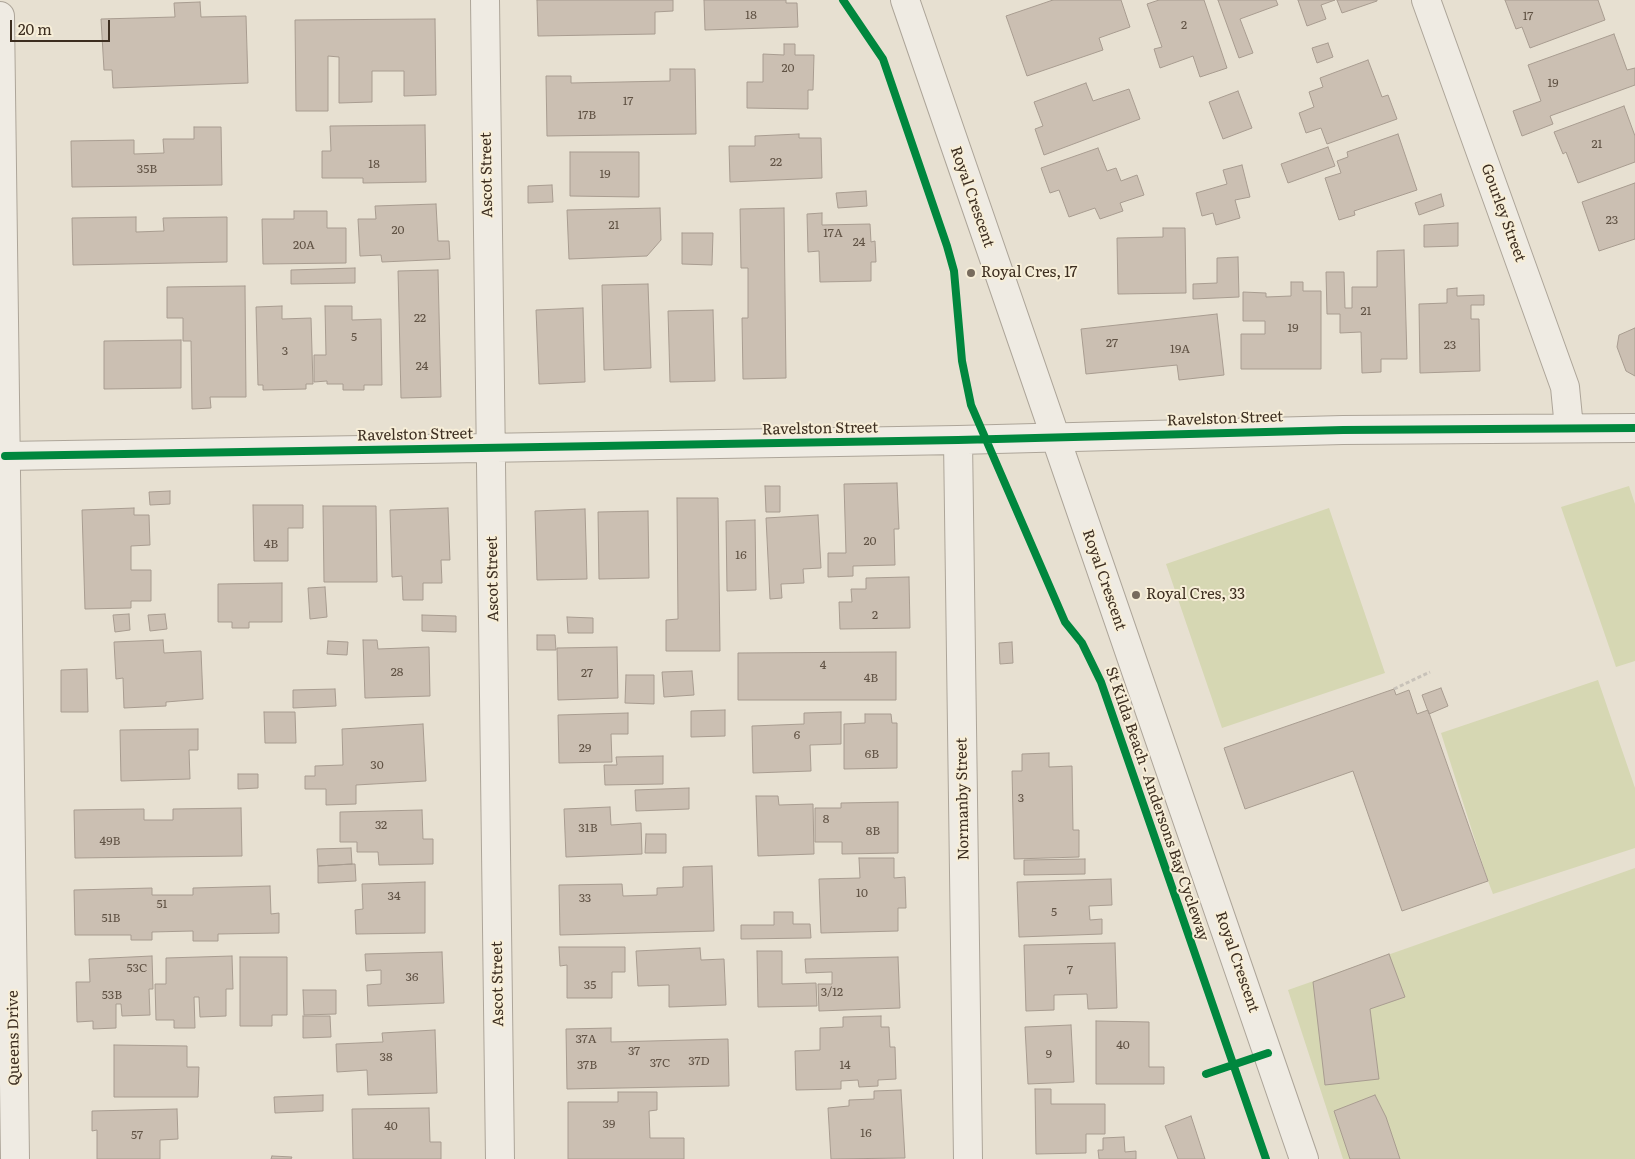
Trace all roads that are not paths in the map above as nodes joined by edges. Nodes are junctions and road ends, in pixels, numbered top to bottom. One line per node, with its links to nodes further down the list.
1 (485, 0): 9 (street, Ascot Street)
2 (905, 0): 7 (street, Royal Crescent)
3 (1426, 0): 5 (street, Gourley Street)
4 (0, 16): 10 (street, Queens Drive)
5 (1569, 428): 6 (street, Ravelston Street); 7 (street, Ravelston Street)
6 (1635, 428)
7 (1054, 438): 8 (street, Ravelston Street); 16 (street, Royal Crescent)
8 (958, 440): 9 (street, Ravelston Street); 15 (street, Normanby Street)
9 (492, 448): 10 (street, Ravelston Street); 14 (street, Ascot Street)
10 (5, 456): 11 (street, Queens Drive)
11 (5, 793): 12 (street, Queens Drive)
12 (6, 900): 13 (street, Queens Drive)
13 (15, 1159)
14 (500, 1159)
15 (968, 1159)
16 (1304, 1159)

